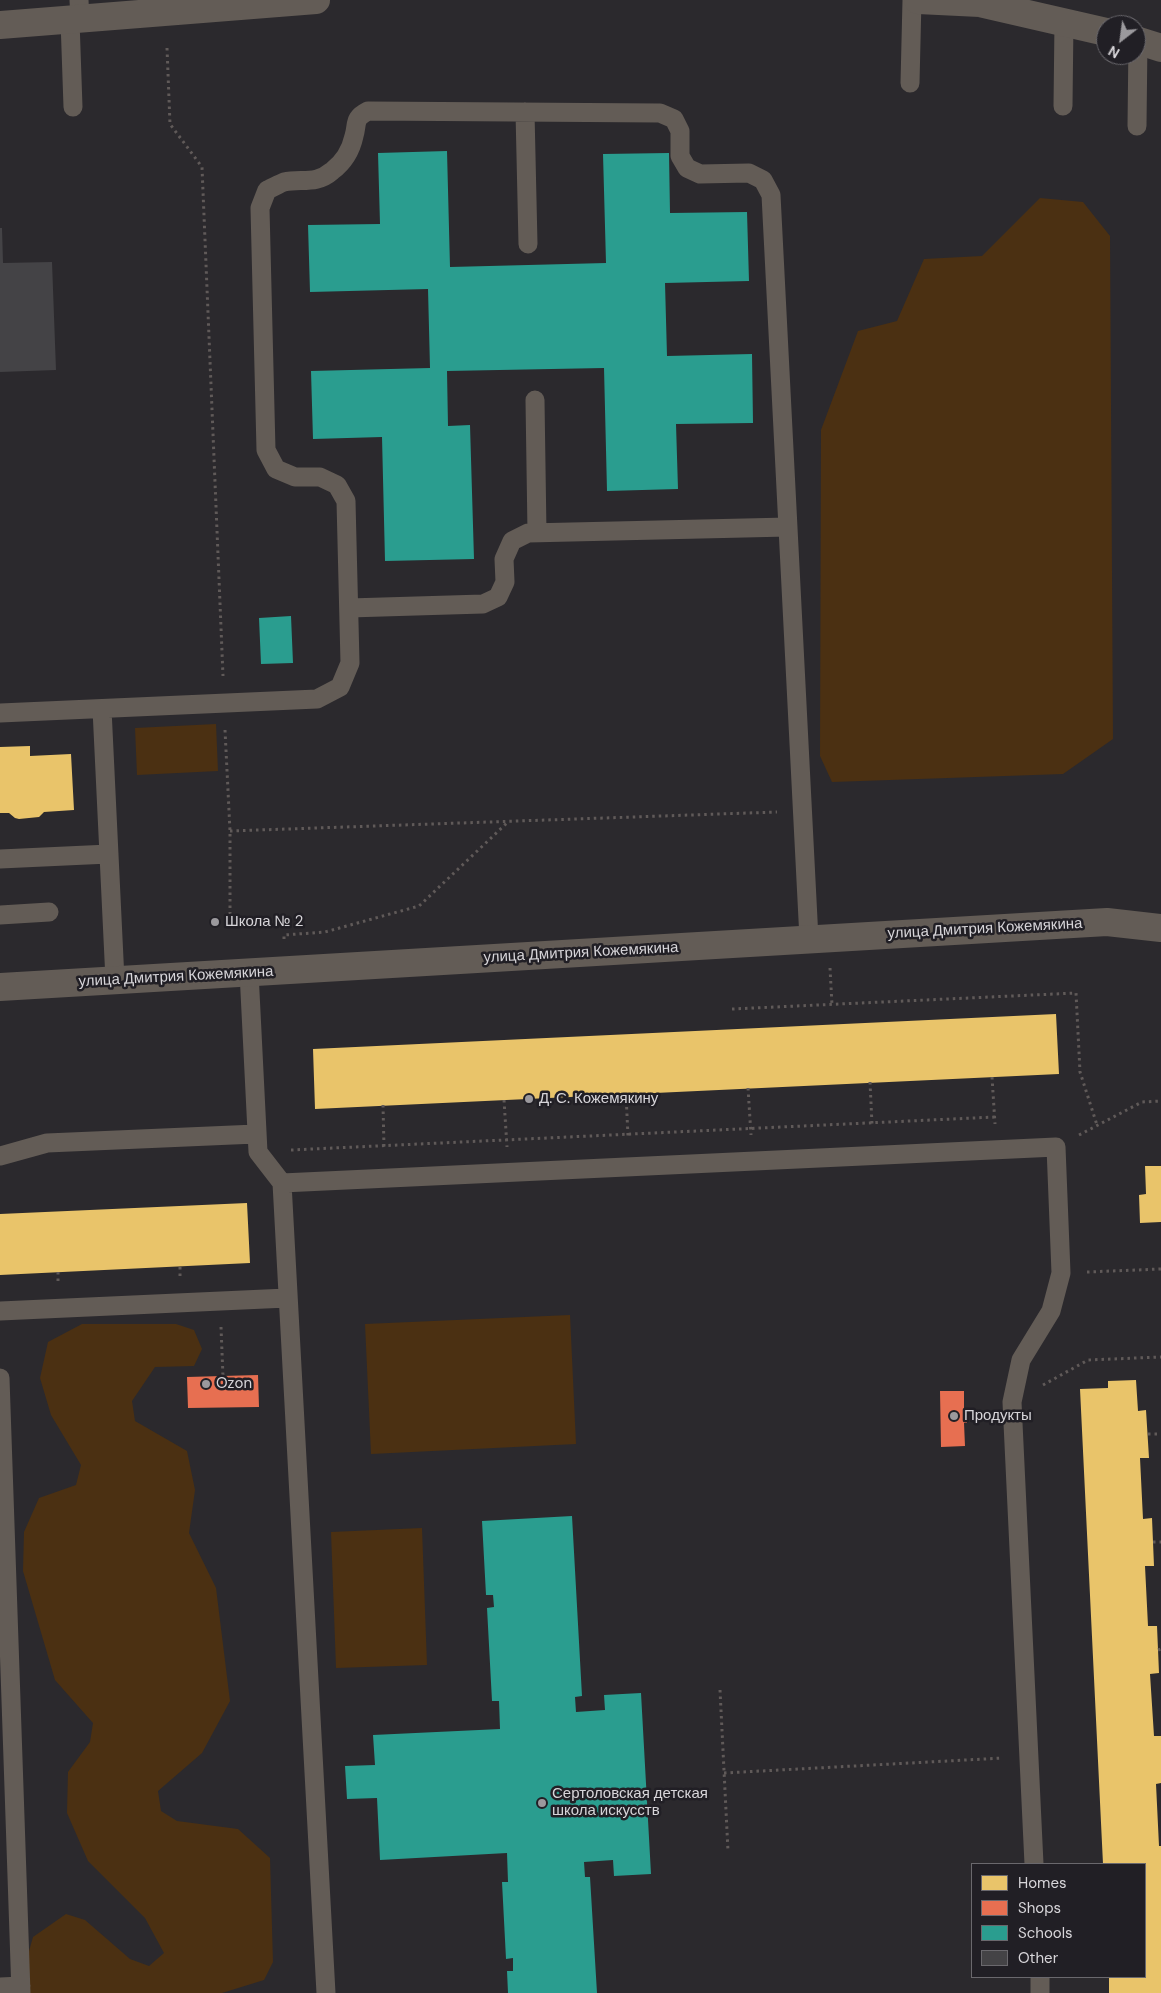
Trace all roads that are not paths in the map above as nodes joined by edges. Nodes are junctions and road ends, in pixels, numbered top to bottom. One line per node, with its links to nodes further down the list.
1 (316, 0): 4 (street)
2 (912, 0): 9 (lane)
3 (918, 0): 5 (street)
4 (76, 13): 6 (street); 11 (lane)
5 (1064, 21): 7 (street); 10 (lane)
6 (0, 25)
7 (1096, 29)
8 (1143, 65): 13 (lane)
9 (910, 83)
10 (1062, 106)
11 (74, 107)
12 (525, 112): 14 (lane); 16 (lane); 18 (lane)
13 (1136, 126)
14 (528, 244)
15 (534, 400): 17 (lane)
16 (788, 527): 17 (lane); 26 (lane)
17 (538, 533): 18 (lane)
18 (348, 608): 19 (lane)
19 (102, 709): 20 (lane); 21 (lane)
20 (0, 714)
21 (109, 854): 22 (lane); 28 (lane)
22 (0, 859)
23 (49, 912): 24 (lane)
24 (0, 915)
25 (1161, 928): 26 (street, улица Дмитрия Кожемякина)
26 (809, 939): 27 (street, улица Дмитрия Кожемякина)
27 (249, 972): 28 (street, улица Дмитрия Кожемякина); 30 (lane)
28 (115, 980): 29 (street, улица Дмитрия Кожемякина)
29 (0, 987)
30 (257, 1143): 31 (lane); 32 (lane)
31 (0, 1156)
32 (282, 1183): 33 (lane); 36 (lane)
33 (287, 1298): 34 (lane); 40 (lane)
34 (0, 1311)
35 (0, 1378): 39 (lane)
36 (1034, 1863)
37 (1040, 1978): 41 (lane)
38 (0, 1987): 39 (lane)
39 (21, 1989)
40 (326, 1993)
41 (1040, 1993)

